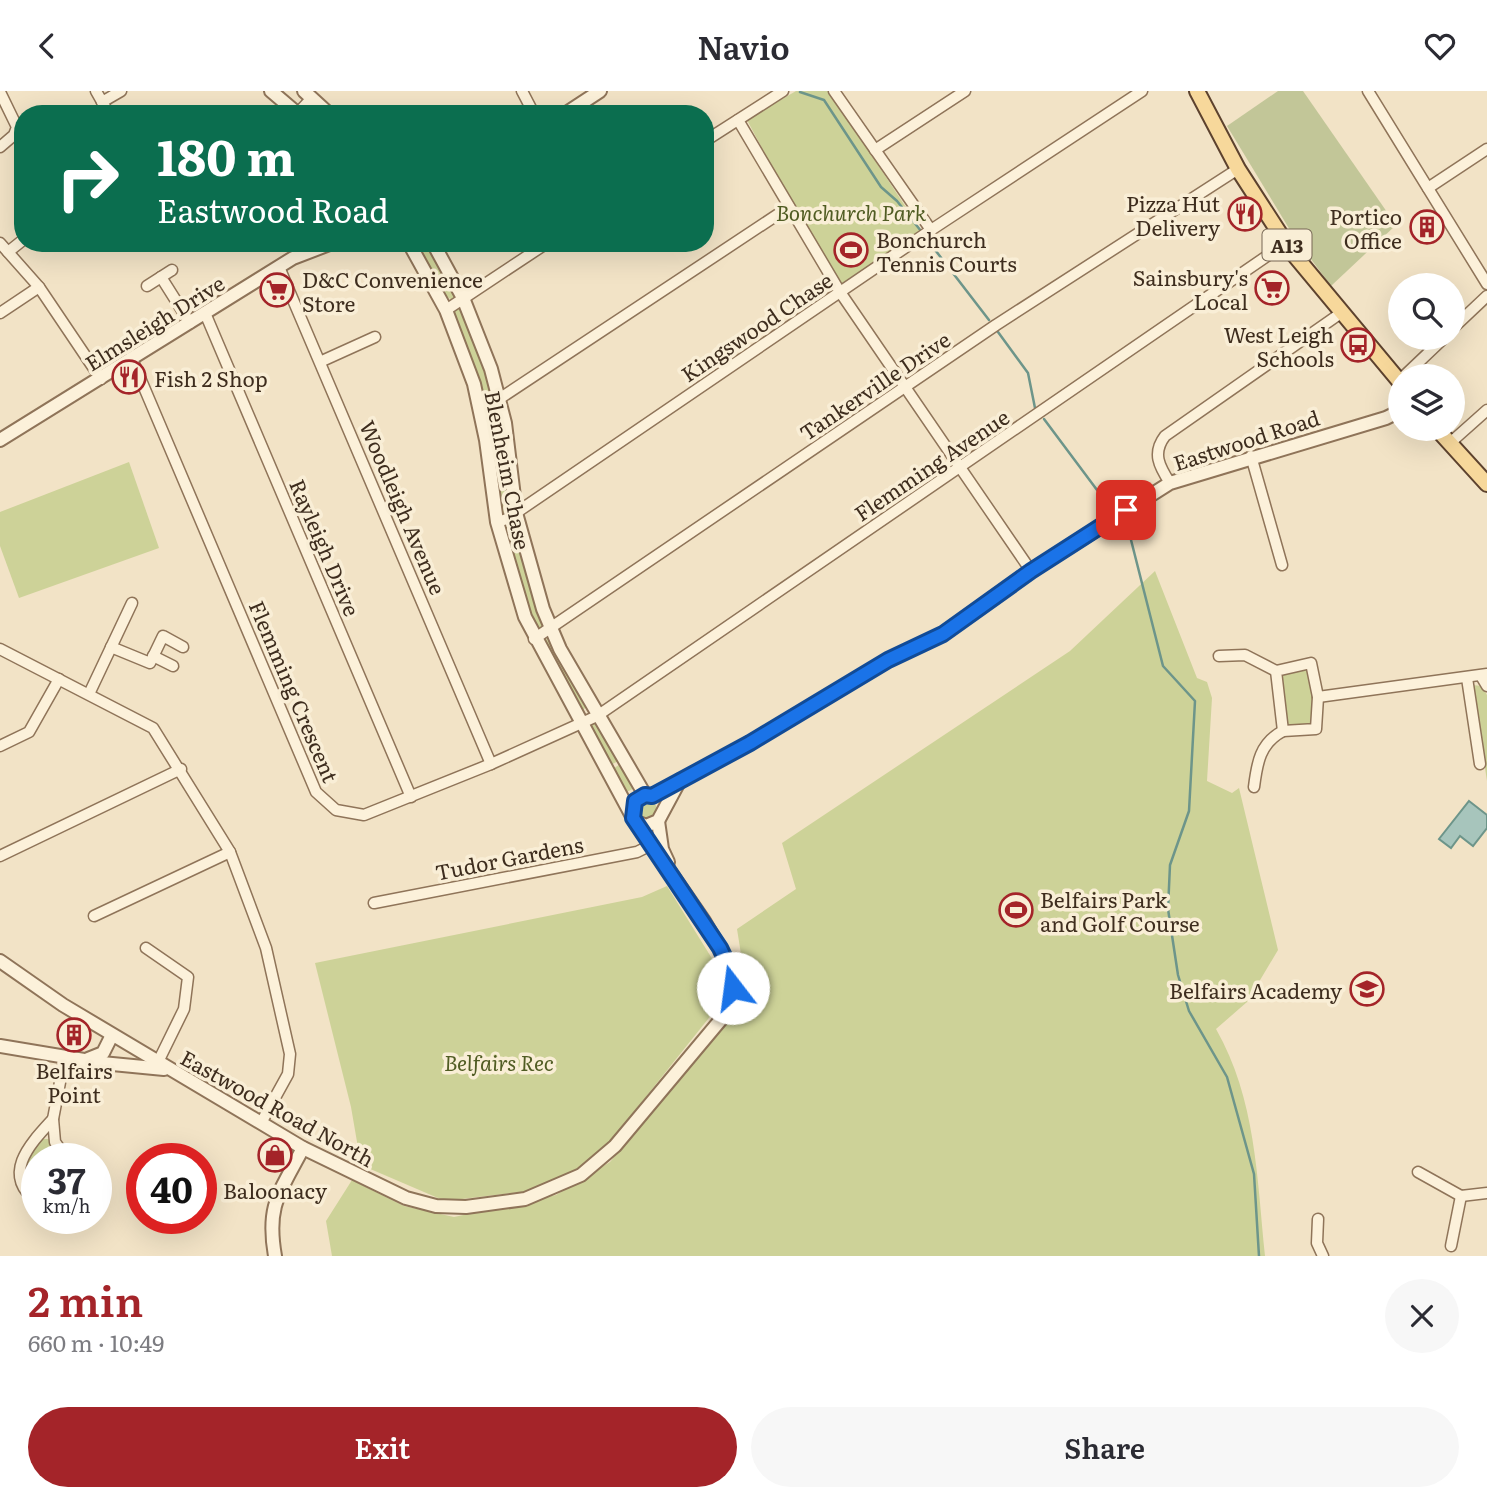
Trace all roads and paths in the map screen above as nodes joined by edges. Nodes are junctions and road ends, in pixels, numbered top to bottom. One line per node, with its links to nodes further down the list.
1 (96, 91): 12 (street)
2 (121, 91): 12 (street)
3 (271, 91): 14 (street)
4 (600, 91): 15 (street)
5 (783, 91): 16 (street)
6 (834, 91): 22 (street)
7 (965, 91): 22 (street)
8 (1142, 91): 26 (street, Kingswood Chase)
9 (1197, 91): 23 (main road, A13)
10 (1368, 91): 24 (street)
11 (0, 92): 17 (street)
12 (102, 102): 13 (street)
13 (104, 105)
14 (287, 105)
15 (579, 105)
16 (738, 120): 19 (street); 25 (street)
17 (14, 121)
18 (14, 135): 20 (street)
19 (714, 135)
20 (0, 147)
21 (1487, 149): 24 (street)
22 (875, 150): 26 (street)
23 (1238, 169): 28 (main road, A13); 57 (street, Tankerville Drive)
24 (1428, 188): 38 (street)
25 (789, 207): 41 (street); 58 (street)
26 (931, 230): 41 (street, Kingswood Chase)
27 (0, 243): 30 (street)
28 (1286, 243): 47 (main road, A13); 65 (street, Flemming Avenue)
29 (14, 247): 30 (street)
30 (8, 252): 40 (street)
31 (309, 252): 35 (street, Elmsleigh Drive)
32 (415, 252): 44 (street, Blenheim Chase)
33 (438, 252): 43 (street, Blenheim Chase)
34 (533, 252): 43 (street)
35 (279, 267): 46 (street, Elmsleigh Drive); 53 (street, Woodleigh Avenue)
36 (172, 270): 37 (street)
37 (162, 277): 39 (street); 49 (street)
38 (1487, 283)
39 (147, 286)
40 (39, 287): 45 (street); 56 (street)
41 (840, 292): 57 (street); 68 (street, Kingswood Chase)
42 (1487, 296): 48 (street)
43 (463, 298): 44 (street); 58 (street, Blenheim Chase)
44 (446, 310): 60 (street, Blenheim Chase)
45 (0, 313)
46 (205, 313): 49 (street, Elmsleigh Drive); 97 (street, Rayleigh Drive)
47 (1341, 313): 55 (main road, A13); 66 (street)
48 (1465, 317)
49 (190, 323): 52 (street, Elmsleigh Drive)
50 (376, 337): 53 (street)
51 (1432, 350): 54 (street)
52 (132, 359): 56 (street, Elmsleigh Drive); 97 (street, Flemming Crescent)
53 (322, 361): 91 (street, Woodleigh Avenue)
54 (1417, 364)
55 (1388, 365)
56 (101, 379): 62 (street, Elmsleigh Drive)
57 (905, 388): 65 (street); 73 (street, Tankerville Drive)
58 (500, 401): 60 (street); 68 (street, Blenheim Chase)
59 (1487, 410): 63 (street)
60 (481, 411): 69 (street, Blenheim Chase)
61 (1388, 417): 64 (street, Eastwood Road)
62 (0, 440)
63 (1450, 443): 67 (main road)
64 (1251, 456): 66 (street, Eastwood Road); 70 (street)
65 (960, 467): 71 (street); 87 (street, Flemming Avenue)
66 (1170, 482): 71 (street, Eastwood Road)
67 (1487, 484)
68 (516, 513): 69 (street, Kingswood Chase); 73 (street, Blenheim Chase)
69 (497, 522): 74 (street, Blenheim Chase)
70 (1282, 565)
71 (1031, 571): 94 (street, Eastwood Road)
72 (132, 603): 75 (street)
73 (551, 628): 74 (street, Tankerville Drive); 87 (street, Blenheim Chase)
74 (534, 639): 88 (street, Blenheim Chase)
75 (111, 647): 78 (street); 85 (street)
76 (183, 647): 78 (street)
77 (0, 649): 83 (street)
78 (153, 656): 80 (street)
79 (1219, 656): 81 (street)
80 (173, 666)
81 (1276, 671): 86 (street); 89 (street)
82 (1467, 678): 84 (street); 86 (street); 92 (street)
83 (59, 679): 85 (street); 90 (street)
84 (1485, 679)
85 (89, 694): 93 (street)
86 (1318, 697): 89 (street)
87 (597, 716): 88 (street, Flemming Crescent); 96 (street, Blenheim Chase)
88 (580, 725): 91 (street, Flemming Crescent); 99 (street, Blenheim Chase)
89 (1283, 731): 95 (street)
90 (0, 746)
91 (491, 764): 97 (street, Flemming Crescent)
92 (1480, 764)
93 (181, 769): 101 (street); 102 (street)
94 (680, 780): 96 (street, Eastwood Road); 98 (street)
95 (1254, 787)
96 (648, 796): 98 (street, Blenheim Chase); 99 (street)
97 (411, 797)
98 (660, 815): 99 (street); 103 (street)
99 (634, 818): 100 (street)
100 (651, 845): 103 (street); 104 (street, Tudor Gardens)
101 (230, 852): 105 (street); 117 (street)
102 (0, 856)
103 (671, 872): 120 (street, Eastwood Road North)
104 (374, 903)
105 (94, 916)
106 (146, 948): 113 (street)
107 (0, 961): 108 (street, Eastwood Road North)
108 (112, 1035): 110 (street, Eastwood Road North); 112 (street)
109 (0, 1046): 111 (street)
110 (140, 1052): 113 (street, Eastwood Road North); 114 (street)
111 (65, 1056): 112 (street); 116 (street)
112 (107, 1059): 114 (street)
113 (158, 1062): 115 (street, Eastwood Road North)
114 (135, 1066): 115 (street)
115 (171, 1070): 117 (street, Eastwood Road North)
116 (53, 1119): 118 (street); 119 (street)
117 (261, 1123): 120 (street, Eastwood Road North)
118 (31, 1143)
119 (56, 1143)
120 (303, 1148): 128 (street)
121 (21, 1160): 123 (street)
122 (1418, 1172): 125 (street)
123 (21, 1182)
124 (1487, 1193): 125 (street)
125 (1461, 1196): 127 (street)
126 (1318, 1219): 129 (street)
127 (1451, 1246)
128 (275, 1256)
129 (1323, 1256)

